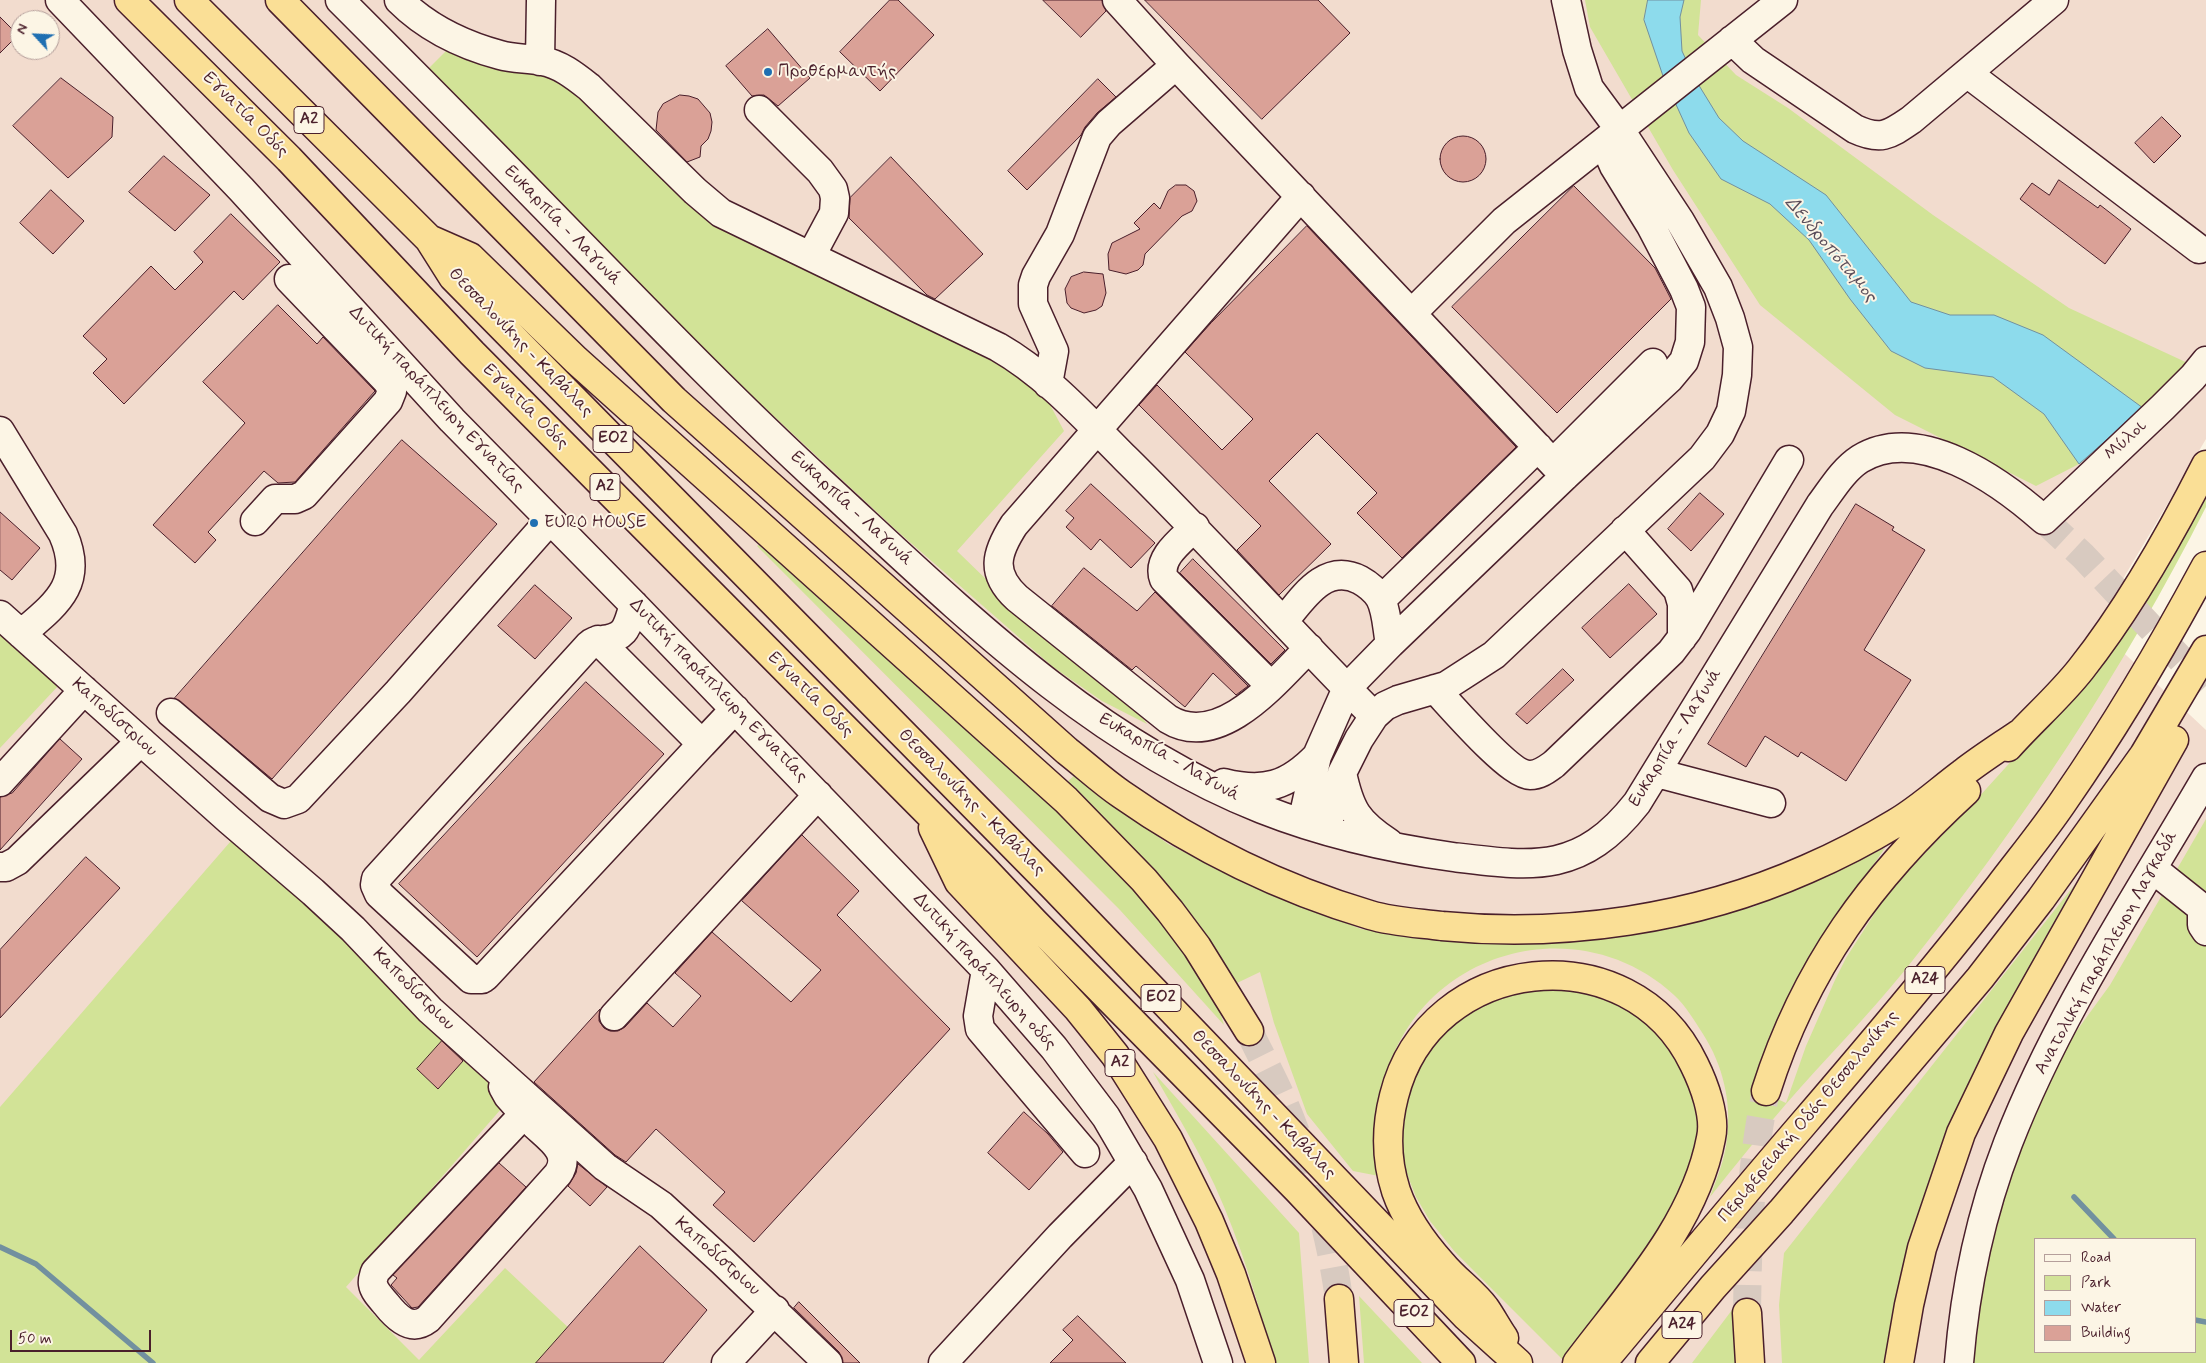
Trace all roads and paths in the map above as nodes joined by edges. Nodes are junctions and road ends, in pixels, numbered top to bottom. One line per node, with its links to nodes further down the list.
1 (60, 0): 23 (street, Δυτική παράπλευρη Εγνατίας)
2 (129, 0): 68 (highway, Εγνατία Οδός / Α2)
3 (189, 0): 19 (highway, Α2)
4 (280, 0): 57 (highway)
5 (340, 0): 63 (street, Ευκαρπία - Λαγυνά)
6 (399, 0): 13 (street)
7 (541, 0): 13 (street)
8 (1117, 0): 14 (street)
9 (1566, 0): 17 (street)
10 (1783, 0): 12 (street)
11 (2054, 0): 15 (street)
12 (1732, 40): 15 (street); 17 (street)
13 (540, 61): 21 (street)
14 (1176, 65): 18 (street); 27 (street)
15 (1967, 73): 20 (street)
16 (759, 110): 21 (street)
17 (1612, 136): 24 (street); 31 (street); 37 (street)
18 (1301, 196): 24 (street); 28 (street)
19 (429, 239): 76 (highway, Α2); 93 (highway, Θεσσαλονίκης - Καβάλας / ΕΟ2)
20 (2199, 249)
21 (812, 256): 27 (street)
22 (289, 279): 23 (street)
23 (331, 306): 33 (street, Δυτική παράπλευρη Εγνατίας); 35 (street)
24 (1412, 313): 31 (street)
25 (2206, 361): 34 (street, Μύλοι)
26 (1652, 362): 31 (street)
27 (1048, 384): 28 (street)
28 (1096, 430): 36 (street); 50 (street)
29 (0, 431): 43 (street)
30 (1789, 460): 44 (street)
31 (1552, 462): 39 (street); 46 (street)
32 (2206, 465): 57 (highway)
33 (550, 520): 40 (street, Δυτική παράπλευρη Εγνατίας); 55 (street)
34 (2044, 520): 61 (street, Ευκαρπία - Λαγυνά)
35 (255, 521)
36 (1195, 527): 42 (street); 50 (street)
37 (1625, 530): 44 (street); 53 (street)
38 (2206, 566): 95 (highway, Περιφερειακή Οδός Θεσσαλονίκης / Α24)
39 (1380, 600): 42 (street); 46 (street)
40 (634, 605): 45 (street); 54 (street, Δυτική παράπλευρη Εγνατίας)
41 (0, 616): 43 (street, Καποδίστριου)
42 (1284, 621): 47 (street)
43 (21, 634): 52 (street, Καποδίστριου)
44 (1682, 638): 53 (street)
45 (598, 640): 59 (street); 59 (street)
46 (1390, 644): 51 (street)
47 (1309, 648): 50 (street); 51 (street)
48 (2206, 650): 82 (highway, Α24)
49 (2206, 683): 99 (highway)
50 (1271, 686)
51 (1347, 688): 56 (street); 60 (street)
52 (84, 690): 58 (street, Καποδίστριου); 65 (street)
53 (1435, 690): 56 (street)
54 (735, 709): 59 (street); 66 (street, Δυτική παράπλευρη Εγνατίας)
55 (171, 713)
56 (1374, 716): 62 (street)
57 (2019, 734): 78 (highway)
58 (141, 742): 71 (street); 77 (street, Καποδίστριου)
59 (702, 744)
60 (1317, 756): 63 (street); 69 (street)
61 (1657, 772): 67 (street); 70 (street, Ευκαρπία - Λαγυνά)
62 (1342, 773): 69 (street); 70 (street)
63 (1194, 777): 69 (street, Ευκαρπία - Λαγυνά)
64 (2206, 778): 72 (street, Ανατολική παράπλευρη Λαγκαδά)
65 (0, 782)
66 (818, 795): 74 (street, Δυτική παράπλευρη οδός); 75 (street)
67 (1771, 803)
68 (925, 810): 90 (highway, Α2); 92 (highway, Θεσσαλονίκης - Καβάλας / ΕΟ2)
69 (1314, 826): 70 (street, Ευκαρπία - Λαγυνά)
70 (1396, 848)
71 (0, 867)
72 (2154, 869): 73 (street); 100 (street, Ανατολική παράπλευρη Λαγκαδά)
73 (2206, 931)
74 (986, 970): 80 (street); 81 (street, Δυτική παράπλευρη οδός)
75 (614, 1016)
76 (1249, 1031)
77 (497, 1069): 79 (street); 84 (street, Καποδίστριου)
78 (1766, 1091)
79 (524, 1114): 79 (street)
80 (1085, 1153)
81 (1133, 1162): 88 (street); 89 (street, Δυτική παράπλευρη οδός)
82 (1713, 1287): 96 (highway, Α24); 97 (highway)
83 (1339, 1299): 91 (highway)
84 (775, 1310): 86 (street); 87 (street, Καποδίστριου)
85 (1747, 1313): 98 (highway)
86 (726, 1363)
87 (828, 1363)
88 (942, 1363)
89 (1218, 1363)
90 (1261, 1363)
91 (1344, 1363)
92 (1461, 1363)
93 (1519, 1363): 94 (highway)
94 (1577, 1363)
95 (1602, 1363)
96 (1650, 1363)
97 (1670, 1363)
98 (1750, 1363)
99 (1899, 1363)
100 (1959, 1363)

